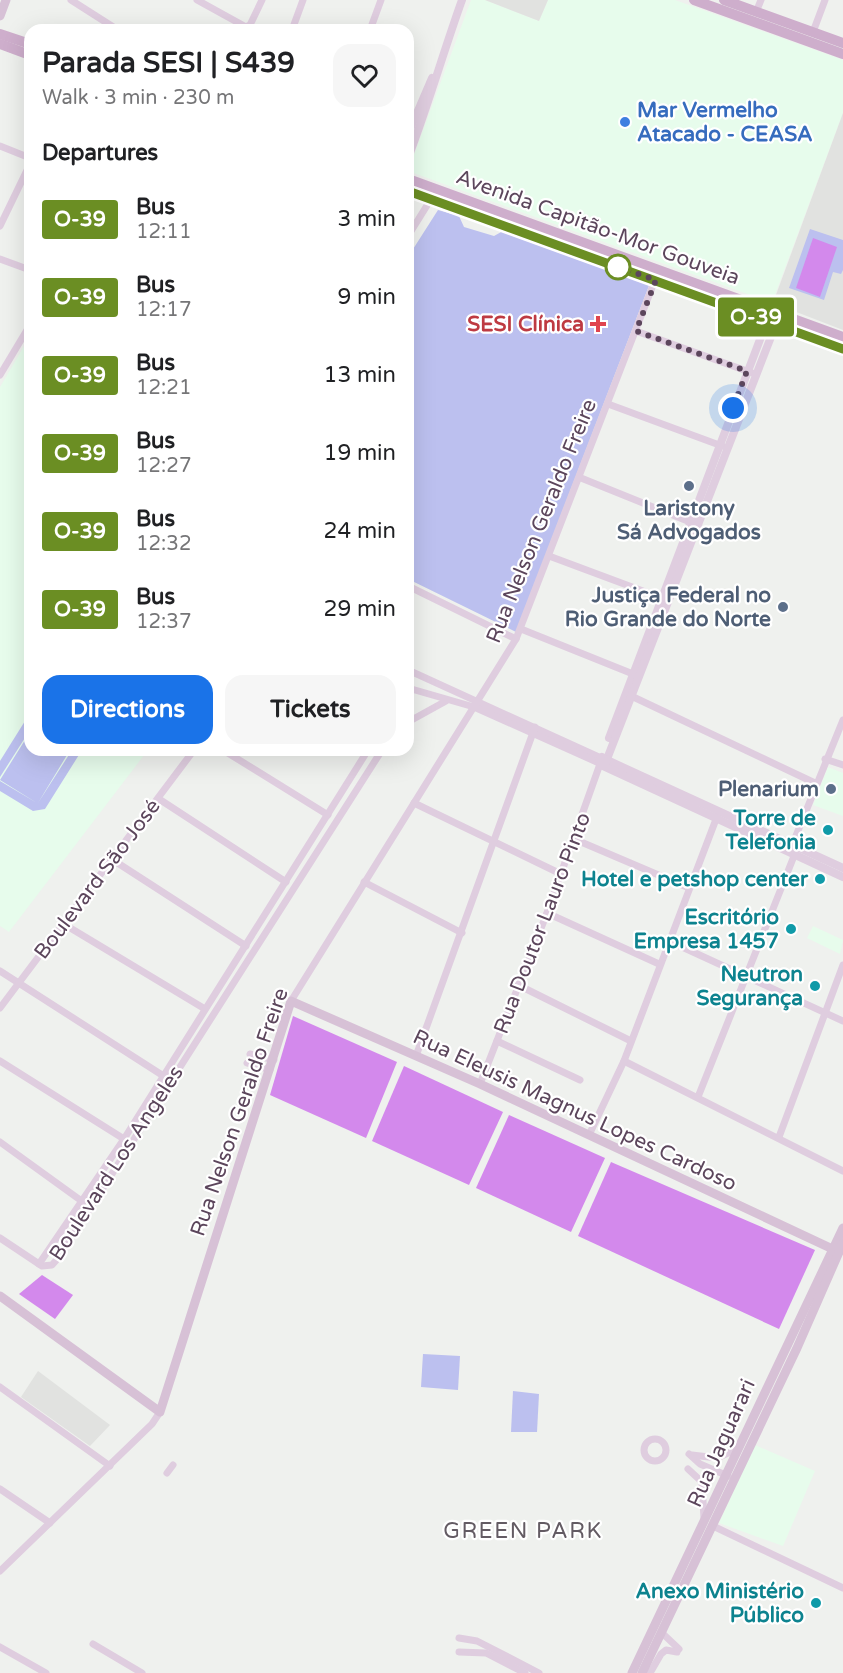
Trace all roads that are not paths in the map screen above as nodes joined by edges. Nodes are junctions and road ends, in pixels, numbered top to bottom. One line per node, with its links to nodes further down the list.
1 (6, 0): 13 (main road)
2 (71, 0): 14 (street)
3 (197, 0): 15 (street)
4 (262, 0): 16 (street)
5 (303, 0): 17 (street)
6 (381, 0): 18 (street)
7 (462, 0): 26 (street)
8 (694, 0): 25 (main road)
9 (724, 0): 12 (main road)
10 (761, 0): 12 (street)
11 (825, 0): 19 (street)
12 (756, 12): 19 (main road)
13 (0, 16)
14 (109, 24)
15 (241, 24)
16 (250, 24)
17 (294, 24)
18 (372, 24)
19 (813, 32): 22 (main road)
20 (0, 33): 21 (main road)
21 (24, 43)
22 (843, 43)
23 (0, 44): 24 (main road)
24 (24, 53)
25 (843, 54)
26 (436, 73): 27 (street); 28 (street)
27 (414, 118)
28 (414, 142)
29 (0, 146): 30 (street)
30 (24, 156)
31 (24, 176): 36 (street)
32 (414, 181): 35 (main road, Avenida Capitão-Mor Gouveia)
33 (414, 193): 34 (main road, Avenida Capitão-Mor Gouveia)
34 (431, 200): 37 (street); 38 (main road, Avenida Capitão-Mor Gouveia)
35 (526, 222): 38 (main road); 43 (main road, Avenida Capitão-Mor Gouveia)
36 (0, 226)
37 (414, 227)
38 (510, 228): 41 (main road, Avenida Capitão-Mor Gouveia)
39 (0, 259): 40 (street)
40 (24, 268)
41 (656, 280): 42 (main road, Avenida Capitão-Mor Gouveia); 44 (street, Rua Nelson Geraldo Freire)
42 (771, 322): 47 (main road, Avenida Capitão-Mor Gouveia); 50 (street, Rua Doutor Lauro Pinto)
43 (813, 326): 46 (main road, Avenida Capitão-Mor Gouveia); 47 (main road)
44 (636, 331): 50 (street); 51 (street, Rua Nelson Geraldo Freire)
45 (24, 334): 49 (street)
46 (843, 338)
47 (824, 342): 48 (main road, Avenida Capitão-Mor Gouveia)
48 (843, 349)
49 (1, 372)
50 (751, 373): 52 (street, Rua Doutor Lauro Pinto)
51 (608, 404): 52 (street); 53 (street, Rua Nelson Geraldo Freire)
52 (724, 446): 54 (street, Rua Doutor Lauro Pinto)
53 (581, 478): 54 (street); 55 (street, Rua Nelson Geraldo Freire)
54 (694, 523): 57 (street, Rua Doutor Lauro Pinto)
55 (549, 556): 57 (street); 58 (street, Rua Nelson Geraldo Freire)
56 (414, 589): 59 (street)
57 (666, 599): 61 (street, Rua Doutor Lauro Pinto)
58 (521, 629): 59 (street, Rua Nelson Geraldo Freire); 61 (street)
59 (516, 639): 65 (street, Rua Nelson Geraldo Freire)
60 (414, 673): 65 (street)
61 (637, 676): 63 (street, Rua Doutor Lauro Pinto)
62 (414, 690): 64 (street)
63 (630, 696): 74 (street, Rua Doutor Lauro Pinto); 76 (street)
64 (446, 701): 65 (street); 66 (street)
65 (476, 704): 68 (street); 78 (street, Rua Nelson Geraldo Freire)
66 (414, 719)
67 (843, 720): 73 (street)
68 (534, 730): 74 (street); 82 (street)
69 (190, 756): 77 (street, Boulevard São José)
70 (233, 756): 79 (street)
71 (363, 756): 79 (street, Boulevard Los Angeles)
72 (377, 757): 92 (street, Boulevard Los Angeles)
73 (825, 759): 75 (street); 76 (street)
74 (603, 761): 80 (street); 81 (street, Rua Doutor Lauro Pinto)
75 (843, 765)
76 (815, 783): 83 (street)
77 (159, 799): 84 (street, Boulevard São José); 88 (street)
78 (414, 803): 82 (street); 89 (street, Rua Nelson Geraldo Freire)
79 (328, 815): 88 (street, Boulevard Los Angeles)
80 (717, 815): 83 (street); 90 (street)
81 (574, 840): 86 (street, Rua Doutor Lauro Pinto); 90 (street)
82 (494, 843): 86 (street); 97 (street)
83 (793, 851): 85 (street); 87 (street); 103 (street)
84 (112, 860): 94 (street, Boulevard São José); 99 (street)
85 (843, 868)
86 (561, 874): 93 (street, Rua Doutor Lauro Pinto)
87 (843, 877)
88 (286, 882): 91 (street, Boulevard Los Angeles)
89 (364, 882): 97 (street); 106 (street, Rua Nelson Geraldo Freire)
90 (689, 888): 98 (street)
91 (273, 901): 92 (street); 95 (street, Boulevard Los Angeles)
92 (282, 906): 96 (street, Boulevard Los Angeles)
93 (547, 913): 100 (street); 105 (street, Rua Doutor Lauro Pinto)
94 (63, 923): 104 (street, Boulevard São José); 108 (street)
95 (258, 926): 96 (street); 99 (street, Boulevard Los Angeles)
96 (268, 929): 112 (street, Boulevard Los Angeles)
97 (462, 933): 117 (street)
98 (669, 941): 100 (street); 103 (street)
99 (246, 946): 108 (street, Boulevard Los Angeles)
100 (659, 964): 114 (street)
101 (843, 965): 109 (street)
102 (0, 971): 104 (street)
103 (746, 975): 109 (street); 127 (street)
104 (18, 983): 107 (street, Boulevard São José); 124 (street)
105 (518, 985): 113 (street, Rua Doutor Lauro Pinto); 114 (street)
106 (291, 1000): 117 (main road, Rua Eleusis Magnus Lopes Cardoso); 119 (main road, Rua Nelson Geraldo Freire)
107 (0, 1008)
108 (205, 1009): 111 (street, Boulevard Los Angeles)
109 (825, 1013): 110 (street); 129 (street)
110 (843, 1021)
111 (193, 1029): 112 (street); 115 (street, Boulevard Los Angeles)
112 (201, 1034): 118 (street, Boulevard Los Angeles)
113 (497, 1041): 125 (street); 126 (street, Rua Doutor Lauro Pinto)
114 (631, 1041): 121 (street)
115 (176, 1054): 118 (street); 124 (street, Boulevard Los Angeles)
116 (250, 1054): 119 (street)
117 (416, 1056): 126 (main road, Rua Eleusis Magnus Lopes Cardoso)
118 (185, 1059): 138 (street, Boulevard Los Angeles)
119 (274, 1060): 123 (main road, Rua Nelson Geraldo Freire)
120 (0, 1061): 130 (street)
121 (624, 1061): 127 (street); 128 (street)
122 (247, 1063): 123 (street)
123 (270, 1070): 143 (main road, Rua Nelson Geraldo Freire)
124 (162, 1075): 130 (street, Boulevard Los Angeles)
125 (580, 1080)
126 (480, 1084): 128 (main road, Rua Eleusis Magnus Lopes Cardoso)
127 (698, 1097): 129 (street)
128 (589, 1135): 139 (main road, Rua Eleusis Magnus Lopes Cardoso)
129 (779, 1137): 132 (street)
130 (124, 1139): 133 (street, Boulevard Los Angeles)
131 (0, 1142): 133 (street)
132 (843, 1171)
133 (82, 1202): 136 (street, Boulevard Los Angeles)
134 (843, 1228): 139 (main road, Rua Jaguarari)
135 (0, 1238): 140 (street)
136 (57, 1240): 138 (street); 140 (street, Boulevard Los Angeles)
137 (843, 1243): 139 (main road, Rua Jaguarari)
138 (65, 1247): 140 (street, Boulevard Los Angeles)
139 (838, 1252): 144 (main road, Rua Jaguarari); 150 (main road, Rua Jaguarari)
140 (39, 1264)
141 (0, 1296): 143 (main road)
142 (0, 1387): 146 (street)
143 (160, 1412): 146 (street, Rua Nelson Geraldo Freire)
144 (737, 1449): 149 (main road, Rua Jaguarari); 149 (street)
145 (173, 1465): 148 (street)
146 (110, 1466): 152 (street, Rua Nelson Geraldo Freire)
147 (688, 1469): 153 (street)
148 (167, 1473)
149 (726, 1475): 150 (street); 153 (main road, Rua Jaguarari)
150 (735, 1479): 153 (main road, Rua Jaguarari)
151 (0, 1489): 152 (street)
152 (50, 1523): 154 (street, Rua Nelson Geraldo Freire)
153 (709, 1525): 155 (street); 156 (main road, Rua Jaguarari); 166 (main road, Rua Jaguarari)
154 (0, 1571)
155 (843, 1588)
156 (661, 1632): 167 (main road, Rua Jaguarari); 168 (street)
157 (459, 1638): 161 (street)
158 (93, 1644): 163 (street)
159 (1, 1651): 162 (street)
160 (459, 1652): 161 (street)
161 (512, 1667): 164 (street); 165 (street)
162 (46, 1673)
163 (142, 1673)
164 (525, 1673)
165 (539, 1673)
166 (632, 1673)
167 (642, 1673)
168 (650, 1673)

